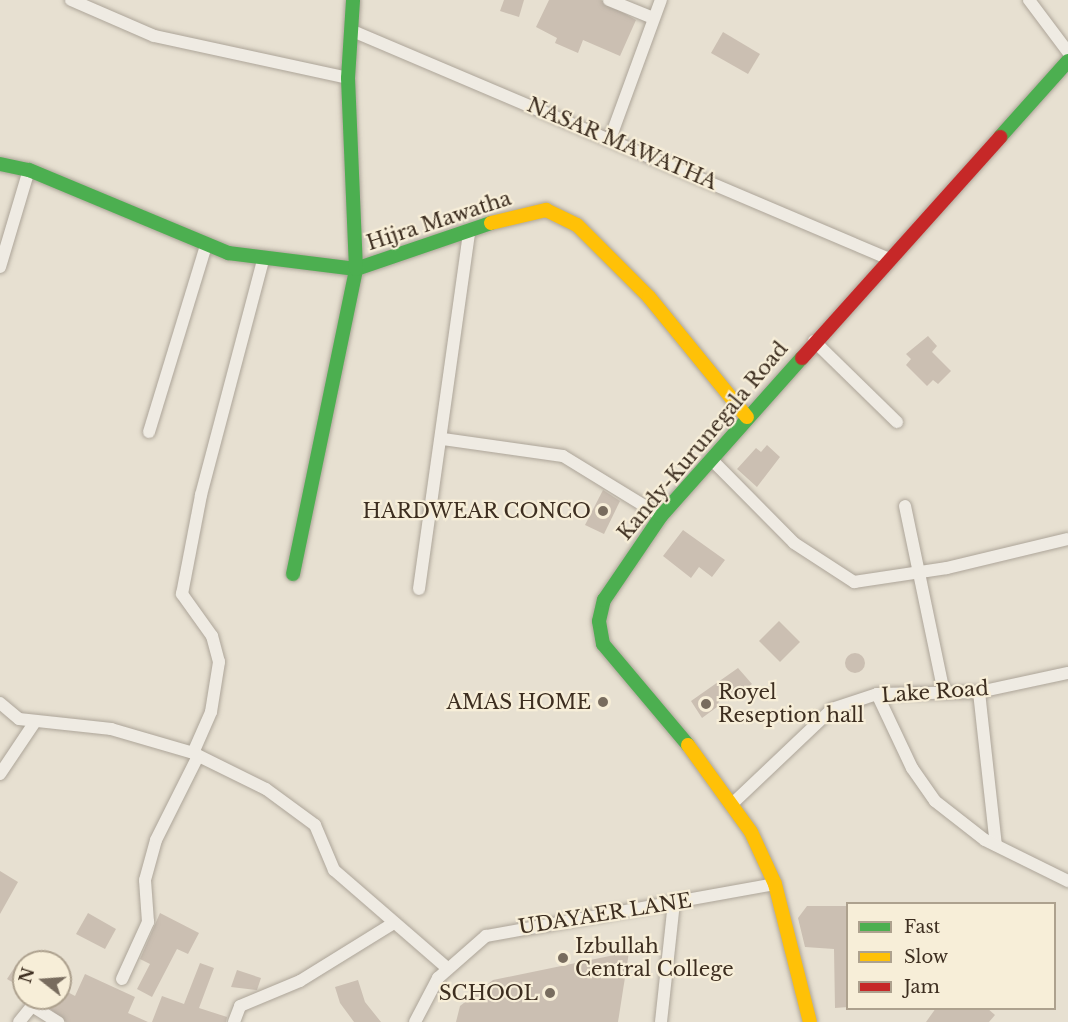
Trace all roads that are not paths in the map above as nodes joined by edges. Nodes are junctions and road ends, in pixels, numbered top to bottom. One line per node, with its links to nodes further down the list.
1 (70, 0): 10 (street)
2 (353, 0): 7 (main road)
3 (609, 0): 6 (street)
4 (662, 0): 6 (street)
5 (1029, 0): 8 (street)
6 (653, 18): 11 (street)
7 (355, 32): 10 (main road); 11 (street, NASAR MAWATHA)
8 (1068, 52)
9 (1068, 61): 16 (main road, Kandy-Kurunegala Road)
10 (348, 78): 19 (main road)
11 (610, 139): 16 (street, NASAR MAWATHA)
12 (0, 164): 13 (main road, Hijra Mawatha)
13 (28, 170): 15 (main road, Hijra Mawatha); 18 (street)
14 (469, 234): 19 (main road, Hijra Mawatha); 21 (main road, Hijra Mawatha); 24 (street)
15 (206, 246): 17 (main road, Hijra Mawatha); 23 (street)
16 (888, 258): 20 (main road, Kandy-Kurunegala Road)
17 (263, 260): 19 (main road, Hijra Mawatha); 38 (street)
18 (0, 267)
19 (356, 268): 30 (main road)
20 (814, 341): 21 (main road, Kandy-Kurunegala Road); 22 (street)
21 (747, 417): 25 (main road, Kandy-Kurunegala Road)
22 (897, 422)
23 (149, 432)
24 (443, 439): 27 (street); 31 (street)
25 (711, 459): 27 (main road, Kandy-Kurunegala Road); 29 (street)
26 (905, 506): 29 (street)
27 (661, 516): 40 (main road, Kandy-Kurunegala Road)
28 (1068, 539): 29 (street)
29 (921, 572): 34 (street)
30 (293, 574)
31 (419, 589)
32 (1068, 674): 33 (street, Lake Road)
33 (979, 692): 34 (street, Lake Road); 41 (street)
34 (944, 693): 35 (street, Lake Road)
35 (877, 694): 40 (street, Lake Road); 41 (street)
36 (0, 702): 37 (street)
37 (35, 722): 38 (street); 39 (street)
38 (196, 754): 45 (street); 47 (street)
39 (0, 774)
40 (732, 804): 43 (main road, Kandy-Kurunegala Road)
41 (996, 845): 42 (street)
42 (1068, 881)
43 (775, 884): 44 (street, UDAYAER LANE); 53 (main road, Kandy-Kurunegala Road)
44 (674, 903): 46 (street, UDAYAER LANE); 52 (street)
45 (394, 923): 46 (street); 50 (street)
46 (447, 968): 51 (street)
47 (122, 979)
48 (19, 1022): 49 (street)
49 (58, 1022)
50 (234, 1022)
51 (415, 1022)
52 (662, 1022)
53 (810, 1022)

